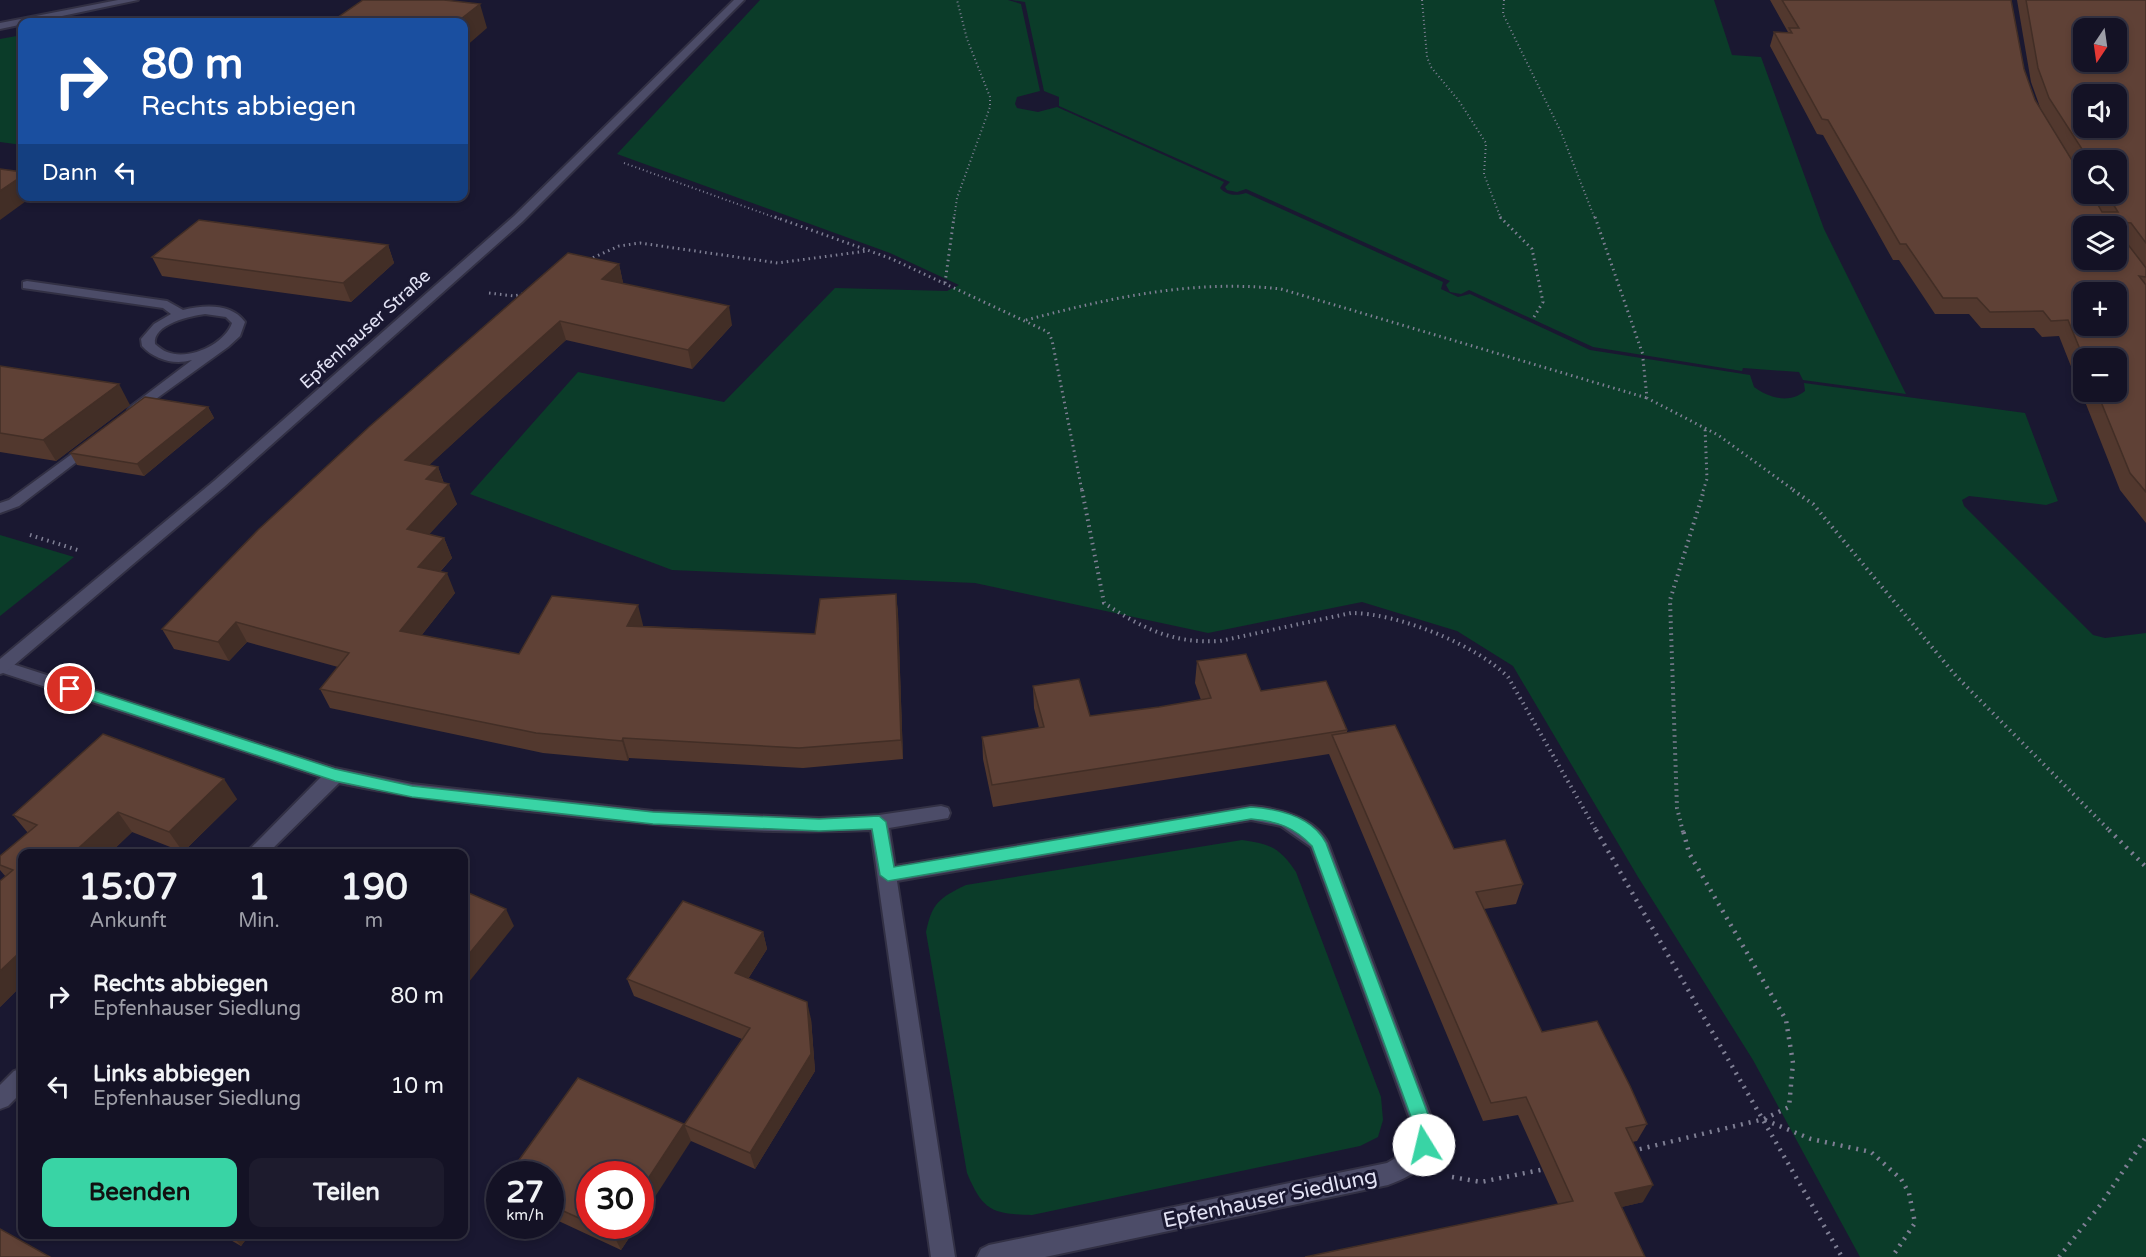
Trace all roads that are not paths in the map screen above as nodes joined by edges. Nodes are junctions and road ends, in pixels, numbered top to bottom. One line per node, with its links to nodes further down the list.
1 (133, 0): 3 (street)
2 (739, 0): 12 (street, Epfenhauser Straße)
3 (41, 18)
4 (18, 22): 5 (street)
5 (0, 26)
6 (27, 285): 7 (street)
7 (181, 315): 8 (street); 8 (street)
8 (216, 349): 9 (street)
9 (124, 419)
10 (106, 433): 11 (street)
11 (0, 508)
12 (1, 667): 13 (street)
13 (335, 775): 15 (street); 16 (street)
14 (941, 813): 15 (street)
15 (879, 822): 17 (street)
16 (259, 849)
17 (888, 875): 20 (street); 21 (street, Epfenhauser Siedlung)
18 (18, 1082): 19 (street)
19 (0, 1099)
20 (943, 1257)
21 (989, 1257)

